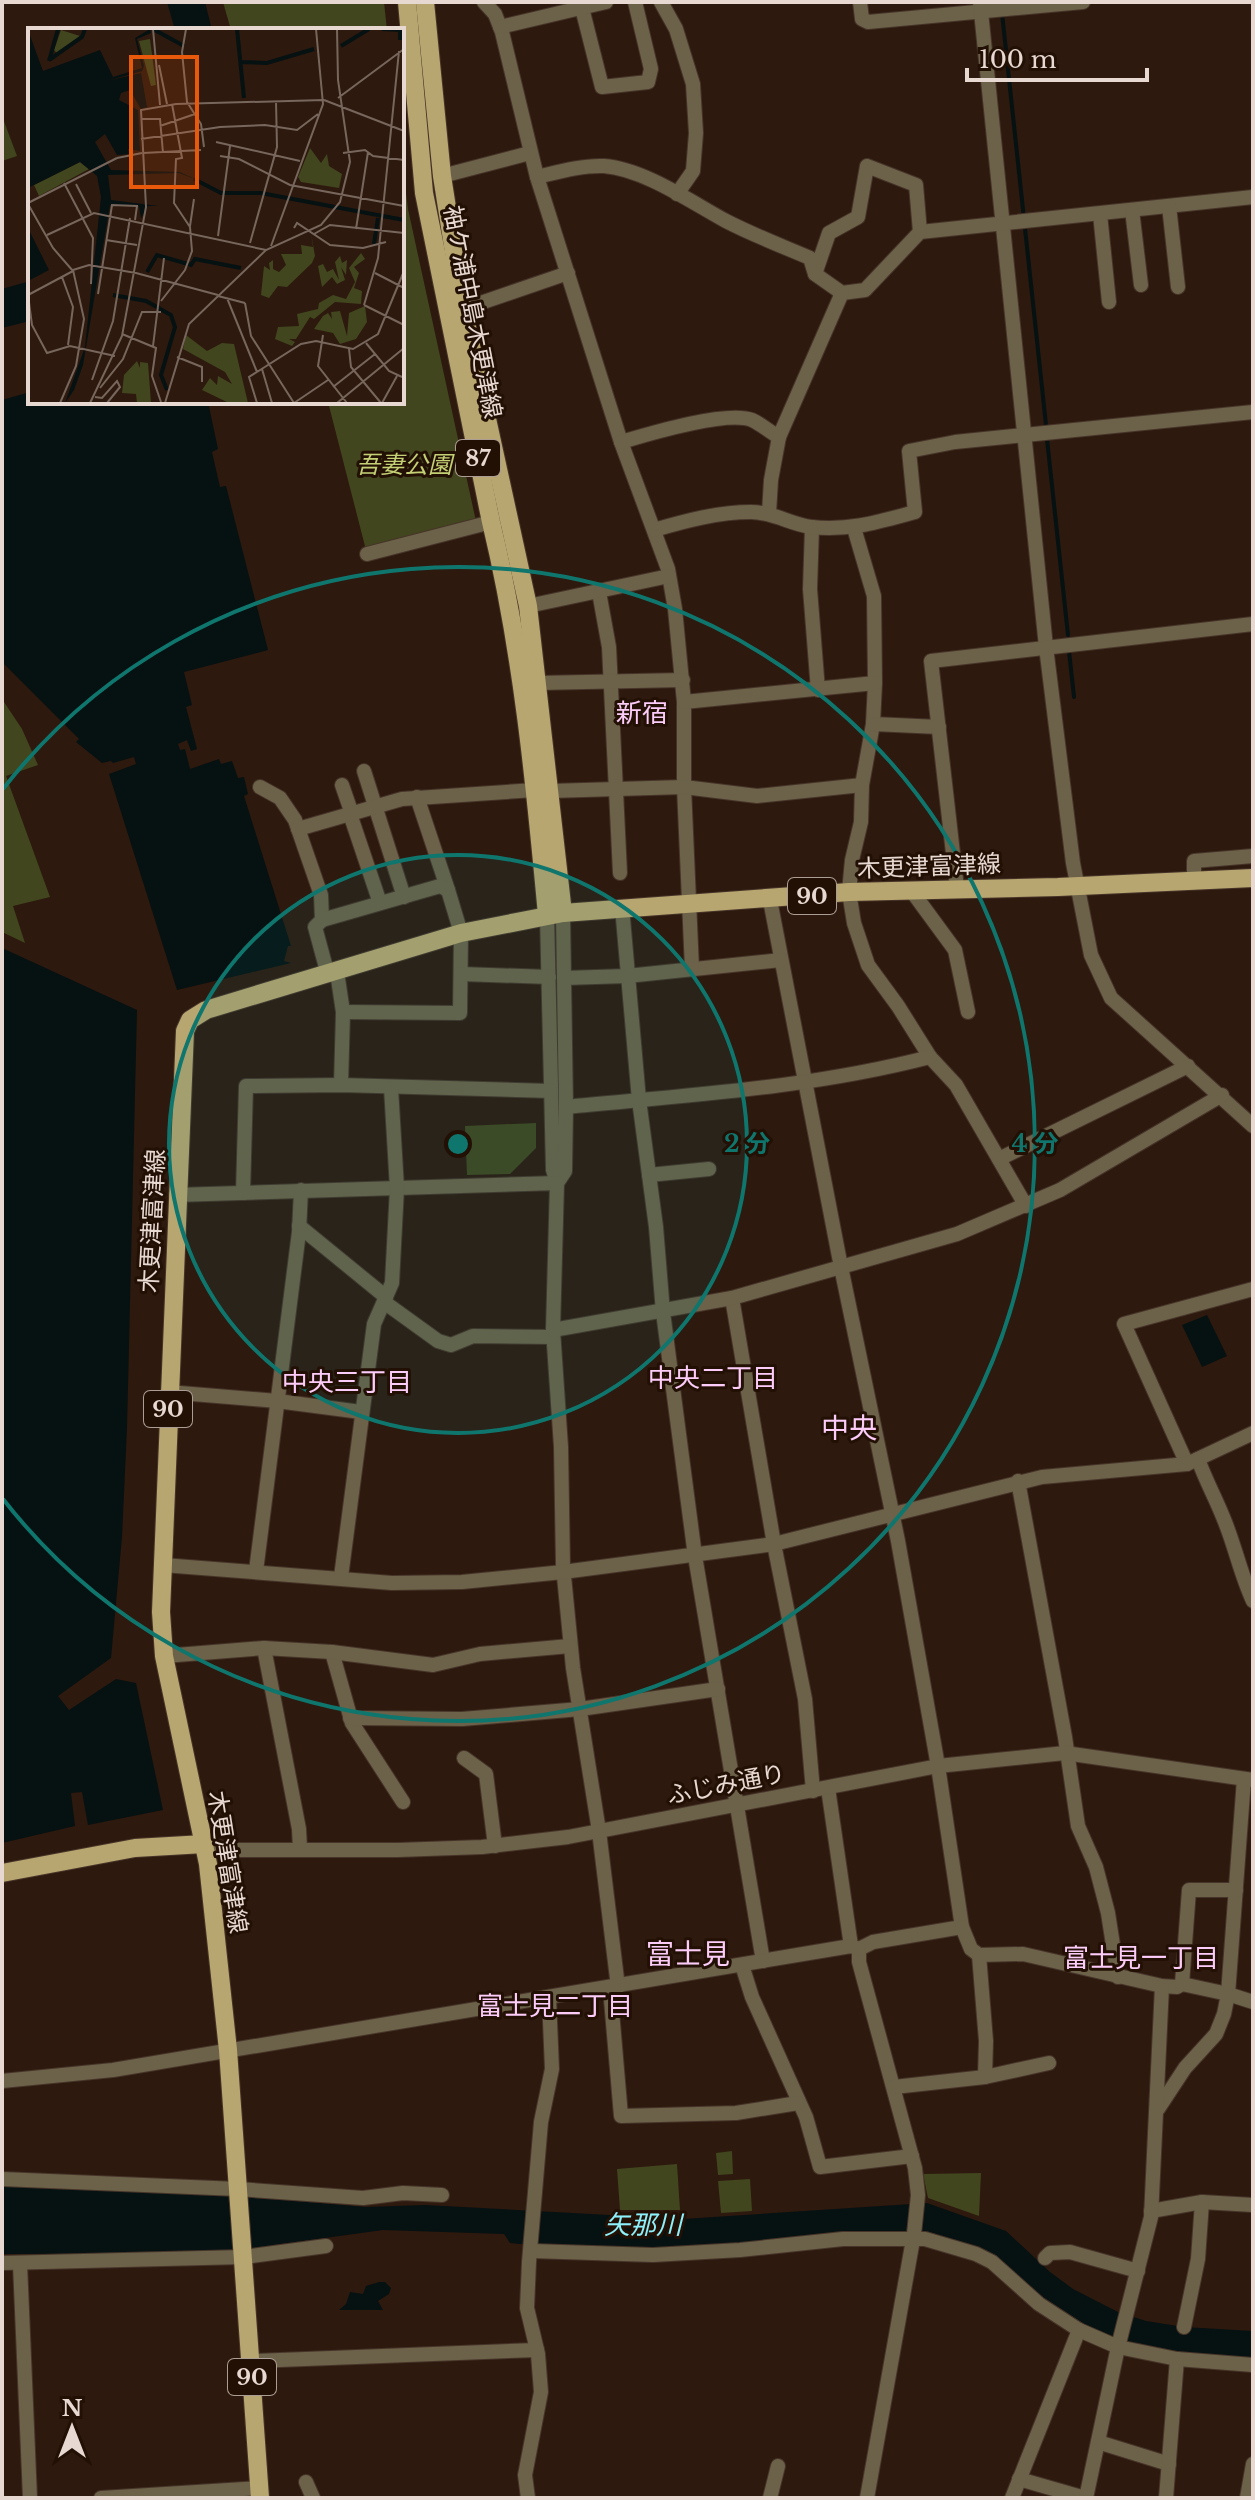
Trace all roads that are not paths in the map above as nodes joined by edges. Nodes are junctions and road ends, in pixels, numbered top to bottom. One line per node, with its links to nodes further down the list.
1 (407, 2): 34 (main road, 袖ケ浦中島木更津線 / 87)
2 (425, 2): 13 (main road, 袖ケ浦中島木更津線 / 87)
3 (484, 2): 11 (street)
4 (606, 2): 10 (street)
5 (635, 2): 10 (street)
6 (661, 2): 15 (street)
7 (860, 2): 9 (street)
8 (1083, 2): 9 (street)
9 (980, 7): 20 (street)
10 (582, 8): 11 (street)
11 (500, 27): 12 (street)
12 (530, 153): 13 (street); 14 (street)
13 (442, 176): 28 (main road, 袖ケ浦中島木更津線 / 87)
14 (537, 177): 15 (street); 22 (street)
15 (677, 194): 23 (street)
16 (1253, 197): 17 (street)
17 (1169, 206): 18 (street); 25 (street)
18 (1132, 210): 19 (street); 24 (street)
19 (1100, 214): 20 (street); 27 (street)
20 (1003, 224): 21 (street); 30 (street)
21 (920, 232): 23 (street); 26 (street)
22 (568, 273): 28 (street); 32 (street)
23 (815, 274): 26 (street)
24 (1141, 285)
25 (1178, 287)
26 (842, 293): 31 (street)
27 (1109, 302)
28 (463, 309): 34 (main road, 袖ケ浦中島木更津線 / 87)
29 (1253, 412): 30 (street)
30 (1025, 436): 36 (street); 43 (street)
31 (779, 437): 32 (street); 33 (street)
32 (621, 442): 37 (street)
33 (769, 513): 35 (street); 37 (street)
34 (500, 520): 38 (street); 41 (main road, 袖ケ浦中島木更津線 / 87); 58 (main road, 袖ケ浦中島木更津線 / 87)
35 (812, 527): 36 (street); 48 (street)
36 (854, 528): 47 (street)
37 (654, 530): 39 (street)
38 (367, 554)
39 (669, 576): 40 (street); 44 (street)
40 (599, 592): 41 (street); 46 (street)
41 (528, 606): 45 (main road, 袖ケ浦中島木更津線 / 87)
42 (1253, 624): 43 (street)
43 (1046, 647): 51 (street); 67 (street)
44 (683, 680): 46 (street); 49 (street)
45 (537, 683): 46 (street); 58 (main road, 袖ケ浦中島木更津線 / 87)
46 (610, 683): 57 (street)
47 (875, 683): 48 (street); 50 (street)
48 (818, 690): 49 (street)
49 (684, 702): 56 (street)
50 (873, 724): 51 (street); 54 (street)
51 (939, 727): 68 (street)
52 (364, 771): 60 (street)
53 (342, 785): 61 (street)
54 (862, 785): 56 (street); 71 (street)
55 (260, 787): 62 (street)
56 (684, 787): 57 (street); 75 (street)
57 (616, 789): 58 (street); 64 (street)
58 (543, 791): 59 (street); 77 (main road, 袖ケ浦中島木更津線 / 87)
59 (417, 797): 60 (street); 69 (street)
60 (375, 807): 61 (street); 72 (street)
61 (351, 814): 62 (street); 74 (street)
62 (298, 829): 78 (street)
63 (1253, 856): 66 (street)
64 (620, 873)
65 (1253, 878): 66 (main road, 木更津富津線 / 90)
66 (1194, 881): 67 (main road, 木更津富津線 / 90)
67 (1078, 886): 68 (main road, 木更津富津線 / 90); 89 (street)
68 (957, 888): 70 (main road, 木更津富津線 / 90)
69 (448, 890): 72 (street); 79 (street)
70 (911, 890): 71 (main road, 木更津富津線 / 90); 87 (street)
71 (849, 892): 73 (main road, 木更津富津線 / 90); 88 (street)
72 (404, 897): 74 (street)
73 (770, 900): 75 (main road, 木更津富津線 / 90); 80 (street)
74 (380, 903): 78 (street)
75 (688, 904): 76 (main road, 木更津富津線 / 90); 81 (street)
76 (622, 907): 77 (main road, 木更津富津線 / 90); 84 (street)
77 (555, 914): 79 (main road, 木更津富津線 / 90); 85 (street)
78 (322, 920): 82 (street)
79 (461, 933): 82 (main road, 木更津富津線 / 90); 83 (street)
80 (781, 960): 81 (street); 90 (street)
81 (692, 969): 84 (street)
82 (333, 973): 86 (street); 105 (main road, 木更津富津線 / 90)
83 (461, 974): 85 (street); 86 (street)
84 (627, 976): 85 (street); 95 (street)
85 (557, 977): 93 (street); 96 (street)
86 (343, 1012): 91 (street)
87 (968, 1012)
88 (930, 1057): 90 (street); 98 (street)
89 (1188, 1066): 94 (street); 98 (street)
90 (805, 1084): 95 (street); 108 (street)
91 (341, 1085): 92 (street); 104 (street)
92 (391, 1088): 93 (street); 102 (street)
93 (551, 1091): 101 (street)
94 (1222, 1095): 97 (street); 106 (street)
95 (639, 1100): 96 (street); 100 (street)
96 (566, 1107): 101 (street)
97 (1253, 1126)
98 (999, 1159): 106 (street)
99 (709, 1169): 100 (street)
100 (649, 1175): 112 (street)
101 (557, 1183): 102 (street); 113 (street)
102 (397, 1188): 103 (street); 111 (street)
103 (301, 1190): 104 (street); 107 (street)
104 (243, 1193): 105 (street)
105 (176, 1195): 114 (main road, 木更津富津線 / 90)
106 (1026, 1206): 108 (street)
107 (299, 1226): 111 (street); 115 (street)
108 (841, 1267): 110 (street); 120 (street)
109 (1253, 1289): 118 (street)
110 (732, 1298): 112 (street); 121 (street)
111 (385, 1300): 113 (street); 116 (street)
112 (663, 1312): 113 (street); 122 (street)
113 (553, 1334): 125 (street)
114 (168, 1392): 115 (street); 123 (main road, 木更津富津線 / 90)
115 (277, 1401): 116 (street); 124 (street)
116 (361, 1412): 126 (street)
117 (1253, 1433): 118 (street)
118 (1193, 1462): 119 (street); 127 (street)
119 (1018, 1481): 120 (street); 135 (street)
120 (893, 1514): 121 (street); 137 (street)
121 (774, 1544): 122 (street); 140 (street)
122 (695, 1556): 125 (street); 132 (street)
123 (163, 1565): 124 (street); 131 (main road, 木更津富津線 / 90)
124 (256, 1571): 126 (street)
125 (563, 1572): 126 (street); 128 (street)
126 (341, 1577)
127 (1253, 1601)
128 (570, 1646): 130 (street); 133 (street)
129 (264, 1648): 130 (street); 131 (street); 146 (street)
130 (332, 1652): 134 (street)
131 (164, 1656): 144 (main road, 木更津富津線 / 90)
132 (718, 1689): 133 (street); 142 (street)
133 (580, 1709): 134 (street); 143 (street)
134 (350, 1718): 141 (street)
135 (1065, 1753): 137 (street, ふじみ通り); 138 (street, ふじみ通り); 154 (street)
136 (464, 1758): 145 (street)
137 (938, 1766): 139 (street, ふじみ通り); 149 (street)
138 (1249, 1780): 148 (street)
139 (828, 1788): 140 (street, ふじみ通り); 150 (street)
140 (813, 1791): 142 (street, ふじみ通り)
141 (403, 1802)
142 (738, 1805): 143 (street, ふじみ通り); 152 (street)
143 (599, 1831): 145 (street, ふじみ通り); 157 (street)
144 (204, 1844): 146 (street, ふじみ通り); 147 (main road); 161 (main road, 木更津富津線 / 90)
145 (495, 1846): 146 (street, ふじみ通り)
146 (300, 1849)
147 (2, 1873)
148 (1236, 1890): 155 (street); 158 (street)
149 (962, 1927): 150 (street); 151 (street)
150 (855, 1948): 152 (street); 165 (street)
151 (979, 1955): 154 (street); 163 (street)
152 (763, 1961): 153 (street)
153 (742, 1965): 157 (street); 166 (street)
154 (1118, 1977): 156 (street)
155 (1182, 1984): 156 (street); 158 (street)
156 (1162, 1986): 167 (street)
157 (614, 1988): 159 (street); 166 (street)
158 (1228, 1994): 160 (street); 167 (street)
159 (549, 1998): 161 (street); 177 (street)
160 (1253, 2002)
161 (228, 2050): 164 (street); 170 (main road, 木更津富津線 / 90)
162 (1049, 2063): 163 (street)
163 (985, 2077): 165 (street)
164 (2, 2081)
165 (894, 2087): 168 (street)
166 (798, 2103): 168 (street)
167 (1158, 2109): 174 (street)
168 (912, 2156): 175 (street)
169 (2, 2179): 170 (street)
170 (238, 2189): 171 (street); 178 (main road, 木更津富津線 / 90)
171 (442, 2195)
172 (1202, 2202): 173 (street); 174 (street); 183 (street)
173 (1253, 2205)
174 (1151, 2211): 182 (street)
175 (914, 2235): 177 (street); 184 (street); 204 (street)
176 (326, 2246): 178 (street)
177 (532, 2249): 186 (street)
178 (244, 2257): 181 (street); 188 (main road, 木更津富津線 / 90)
179 (1045, 2258): 182 (street)
180 (2, 2263): 181 (street)
181 (20, 2264): 199 (street)
182 (1138, 2271): 185 (street)
183 (1184, 2327)
184 (1079, 2330): 185 (street); 194 (street)
185 (1118, 2347): 187 (street); 190 (street)
186 (537, 2350): 188 (street); 202 (street)
187 (1177, 2359): 189 (street); 191 (street)
188 (251, 2361): 196 (main road, 木更津富津線 / 90)
189 (1253, 2365)
190 (1098, 2442): 191 (street); 206 (street)
191 (1169, 2464): 207 (street)
192 (1253, 2464): 208 (street)
193 (778, 2466): 203 (street)
194 (1019, 2479): 205 (street); 206 (street)
195 (306, 2482): 201 (street)
196 (259, 2493): 197 (street)
197 (200, 2495): 198 (street)
198 (142, 2497): 200 (street)
199 (30, 2498)
200 (101, 2498)
201 (313, 2498)
202 (528, 2498)
203 (770, 2498)
204 (867, 2498)
205 (1012, 2498)
206 (1086, 2498)
207 (1166, 2498)
208 (1247, 2498)

